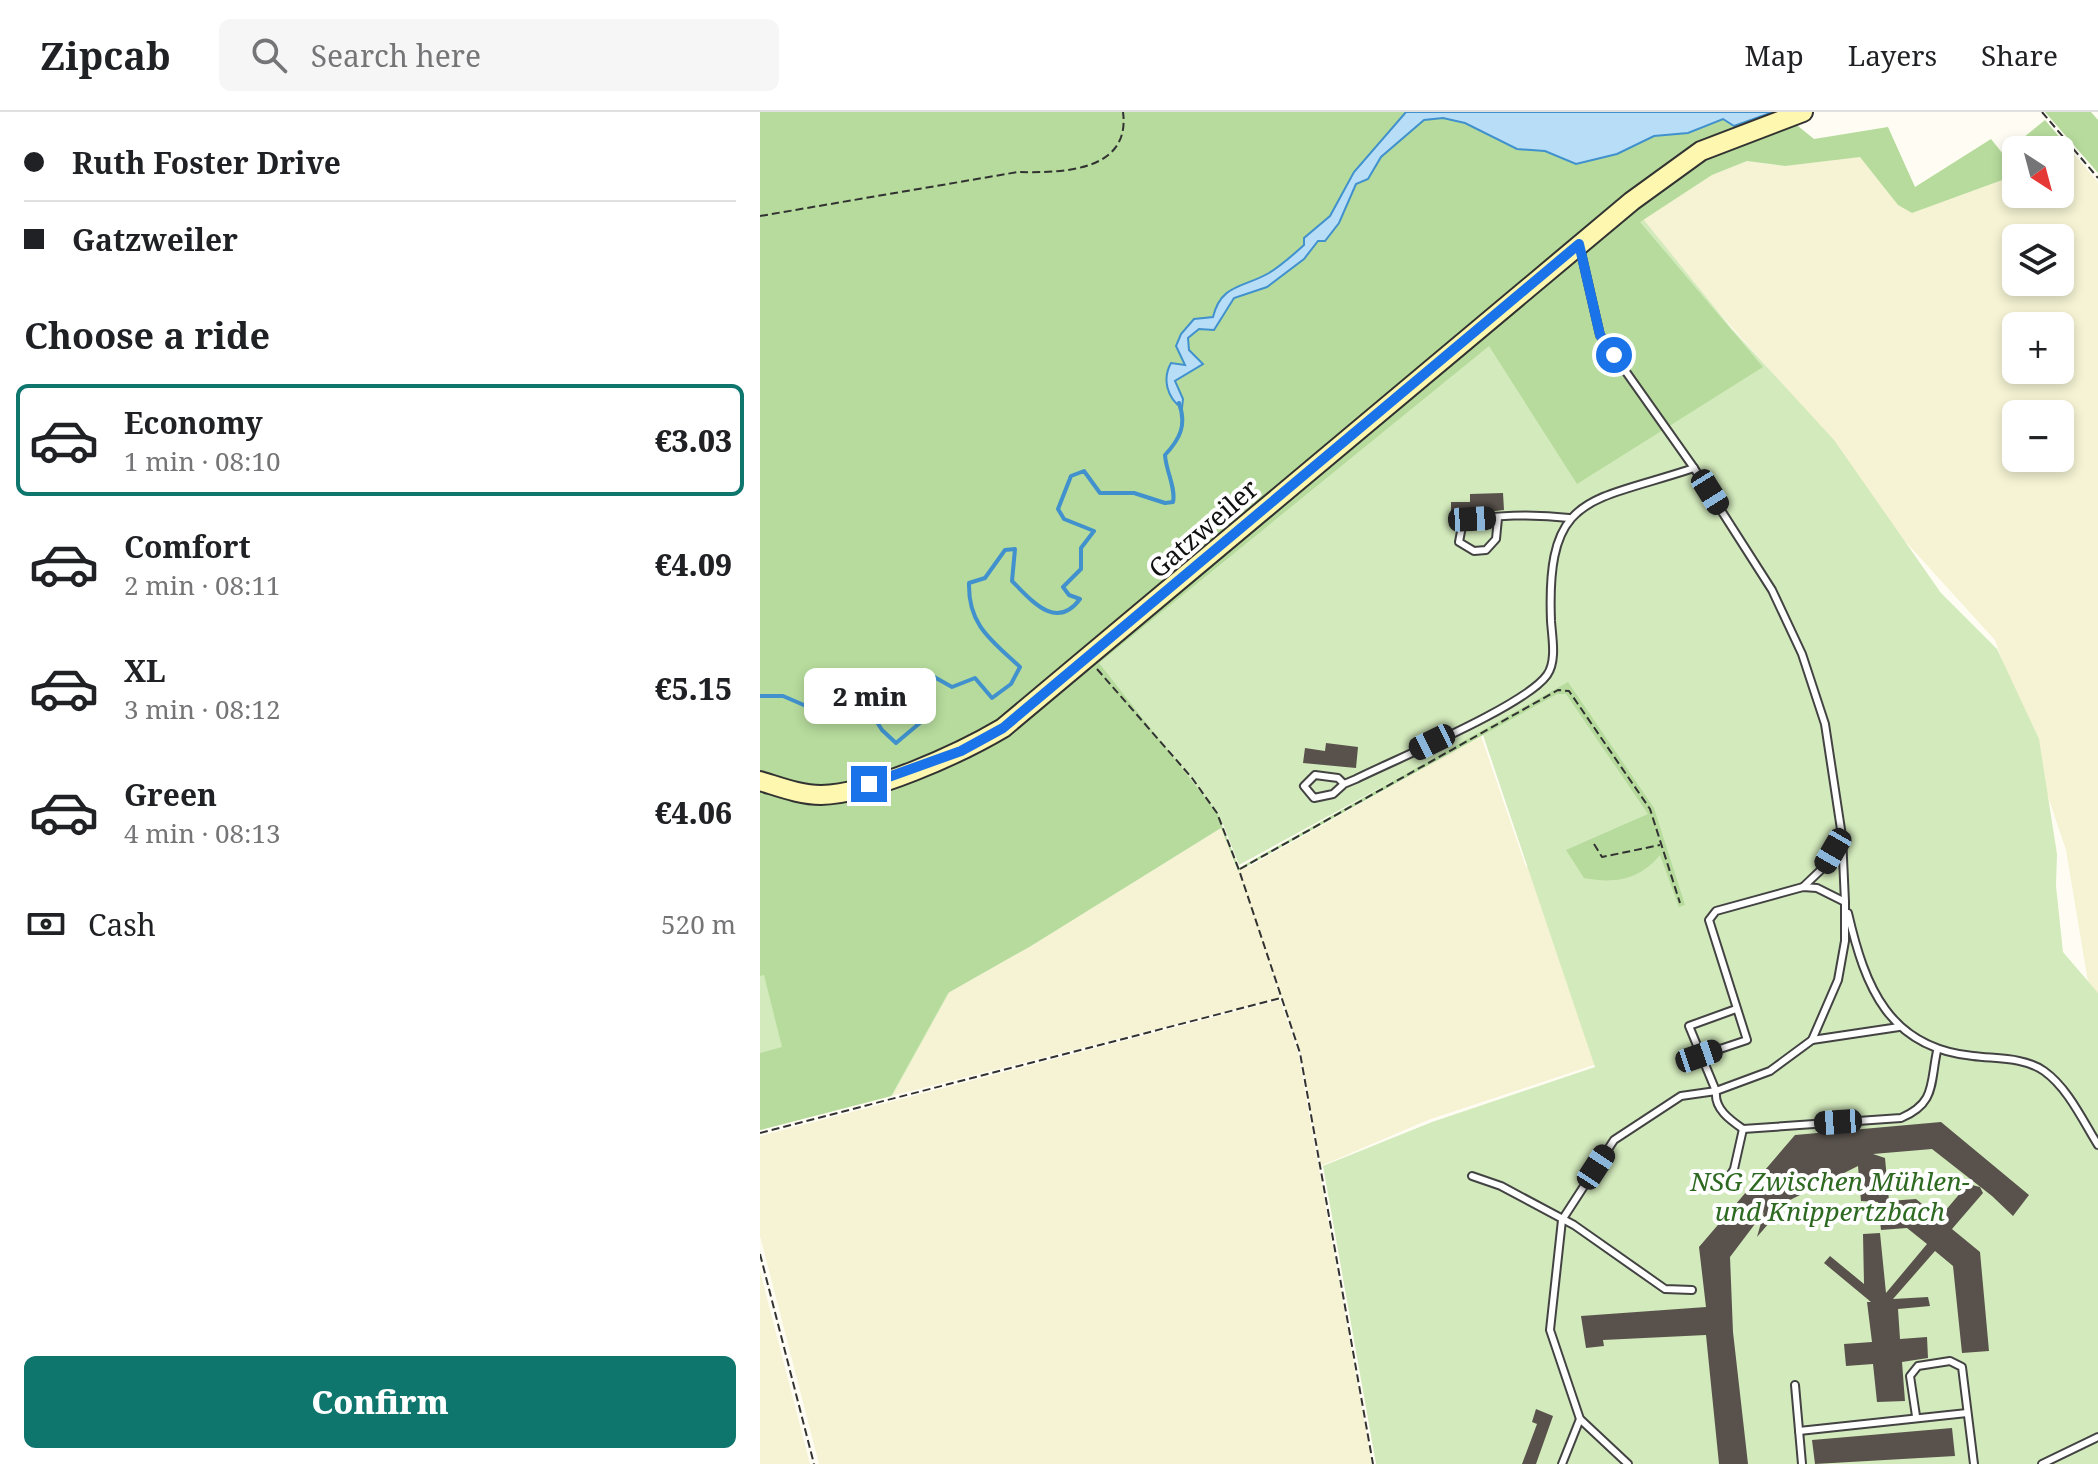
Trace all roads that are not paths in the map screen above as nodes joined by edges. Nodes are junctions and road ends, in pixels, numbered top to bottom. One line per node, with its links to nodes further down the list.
1 (1803, 112): 2 (street, Gatzweiler)
2 (1579, 244): 3 (lane); 6 (street, Gatzweiler)
3 (1694, 468): 5 (lane); 8 (lane)
4 (1498, 518): 4 (lane); 5 (lane)
5 (1569, 518): 7 (lane)
6 (760, 781)
7 (1344, 784): 7 (lane)
8 (1842, 836): 9 (lane); 10 (lane)
9 (1803, 887): 10 (lane); 11 (lane)
10 (1845, 902): 12 (lane); 13 (lane)
11 (1736, 1009): 15 (lane); 15 (lane)
12 (1899, 1027): 13 (lane); 14 (lane)
13 (1812, 1040): 16 (lane)
14 (1937, 1051): 17 (lane); 18 (lane)
15 (1699, 1056): 16 (lane)
16 (1716, 1091): 17 (lane); 21 (lane)
17 (1743, 1129): 20 (lane)
18 (2098, 1145)
19 (1472, 1176): 21 (lane)
20 (1726, 1183)
21 (1562, 1220): 22 (lane); 26 (lane)
22 (1692, 1290)
23 (1795, 1385): 27 (lane)
24 (1967, 1413): 25 (lane); 25 (lane); 32 (lane)
25 (1916, 1416): 27 (lane)
26 (1580, 1419): 29 (lane); 30 (lane)
27 (1799, 1431): 31 (lane)
28 (2098, 1437): 33 (lane)
29 (1562, 1464)
30 (1628, 1464)
31 (1802, 1464)
32 (1974, 1464)
33 (2042, 1464)

